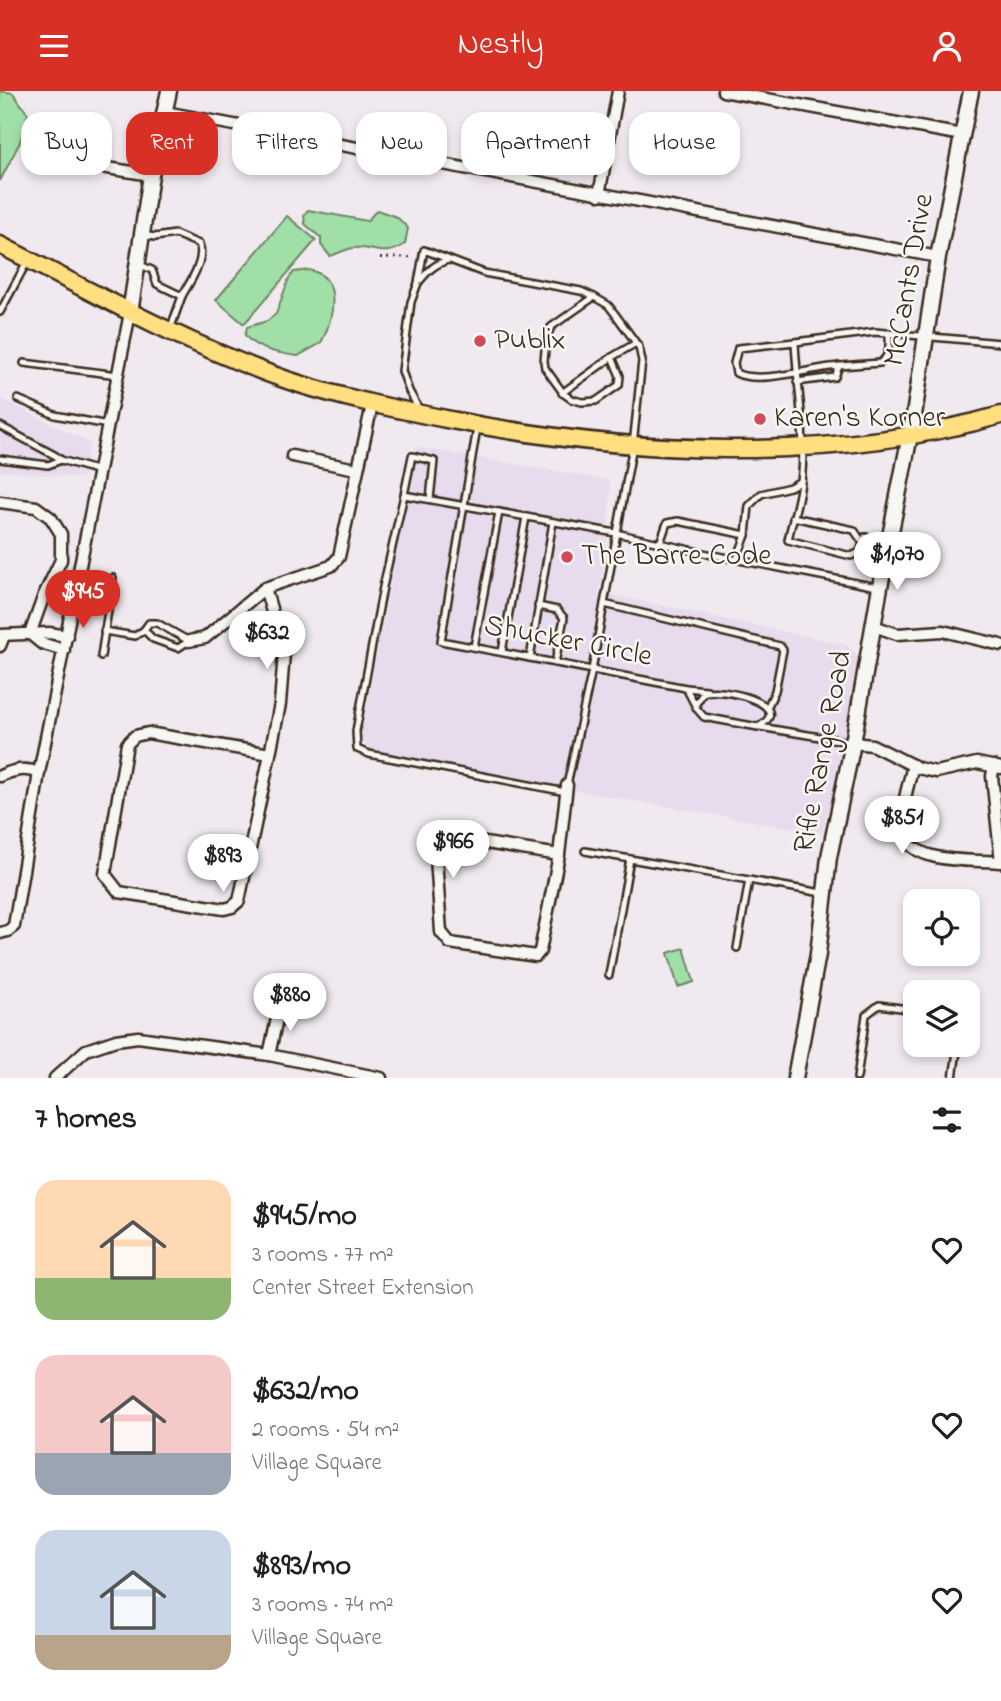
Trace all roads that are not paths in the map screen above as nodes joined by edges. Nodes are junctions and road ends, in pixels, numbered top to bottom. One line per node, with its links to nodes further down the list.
1 (169, 91): 5 (main road)
2 (618, 91): 9 (street)
3 (723, 91): 7 (street)
4 (971, 91): 7 (main road, McCants Drive)
5 (165, 112)
6 (218, 122): 9 (street)
7 (962, 135): 12 (main road, McCants Drive)
8 (151, 175): 10 (main road)
9 (599, 195): 12 (street)
10 (142, 235): 15 (main road); 17 (lane)
11 (0, 245): 13 (main road)
12 (938, 257): 23 (main road, McCants Drive)
13 (28, 260): 19 (lane); 20 (main road)
14 (449, 260): 16 (lane); 16 (lane); 18 (lane)
15 (137, 264): 17 (lane); 20 (main road)
16 (418, 283): 36 (lane)
17 (183, 296): 21 (lane)
18 (594, 297): 25 (lane); 33 (lane)
19 (0, 312)
20 (130, 313): 21 (main road); 31 (street)
21 (170, 330): 35 (main road)
22 (889, 333): 23 (lane); 24 (lane); 29 (lane)
23 (927, 336): 26 (lane); 41 (main road, McCants Drive)
24 (794, 342): 30 (lane); 30 (lane)
25 (636, 343): 27 (lane); 42 (lane)
26 (1001, 343)
27 (612, 357): 33 (lane); 33 (lane)
28 (23, 362): 31 (lane)
29 (839, 366): 30 (lane); 32 (lane)
30 (796, 374): 32 (lane)
31 (118, 375): 38 (street)
32 (797, 382): 43 (lane)
33 (562, 393)
34 (18, 399): 38 (lane)
35 (372, 405): 36 (main road); 47 (street)
36 (422, 414): 39 (main road)
37 (1001, 415): 41 (main road)
38 (108, 425): 48 (street)
39 (477, 425): 42 (main road); 53 (lane)
40 (0, 426): 46 (lane)
41 (909, 436): 43 (main road); 67 (main road, Rifle Range Road)
42 (634, 445): 43 (main road); 62 (lane)
43 (803, 446): 49 (lane)
44 (292, 456): 47 (street)
45 (0, 459): 46 (lane)
46 (61, 460): 48 (lane)
47 (356, 469): 72 (street)
48 (99, 471): 79 (street)
49 (801, 481): 56 (lane); 64 (lane)
50 (404, 495): 51 (lane); 51 (lane); 103 (lane)
51 (430, 499): 53 (lane)
52 (0, 502): 78 (street)
53 (464, 505): 54 (lane); 83 (lane, Shucker Circle)
54 (499, 512): 55 (lane); 83 (lane)
55 (526, 517): 57 (lane); 85 (lane)
56 (793, 517): 58 (lane); 68 (lane)
57 (553, 521): 62 (lane); 74 (lane)
58 (821, 523): 59 (lane); 61 (lane)
59 (832, 525): 60 (lane); 63 (lane)
60 (844, 528): 65 (lane); 68 (lane)
61 (820, 531)
62 (616, 533): 66 (lane); 73 (lane)
63 (832, 533)
64 (746, 535): 66 (lane); 69 (lane)
65 (843, 536)
66 (660, 543): 69 (lane)
67 (890, 543): 68 (lane); 71 (main road, Rifle Range Road)
68 (863, 544)
69 (737, 559): 71 (lane)
70 (113, 578): 77 (lane)
71 (880, 587): 75 (main road, Rifle Range Road)
72 (265, 588): 81 (street); 98 (street)
73 (604, 604): 89 (lane); 93 (lane)
74 (538, 606): 87 (lane); 88 (lane)
75 (874, 626): 82 (street); 97 (main road, Rifle Range Road)
76 (144, 630): 77 (lane); 81 (lane); 81 (lane)
77 (104, 631): 86 (lane)
78 (30, 634): 79 (street); 80 (street); 84 (street)
79 (66, 636): 84 (street)
80 (1, 639)
81 (189, 641)
82 (1001, 645)
83 (474, 647): 85 (lane, Shucker Circle)
84 (64, 650): 101 (street)
85 (502, 652): 87 (lane, Shucker Circle)
86 (101, 656)
87 (530, 658): 88 (lane, Shucker Circle)
88 (555, 663): 89 (lane, Shucker Circle)
89 (592, 670): 90 (lane, Shucker Circle); 103 (lane)
90 (686, 688): 91 (lane, Shucker Circle); 92 (lane, Shucker Circle)
91 (707, 690): 92 (lane); 93 (lane, Shucker Circle)
92 (696, 703): 95 (lane, Shucker Circle)
93 (767, 708): 94 (lane)
94 (768, 719): 95 (lane); 96 (lane)
95 (758, 727): 96 (lane, Shucker Circle)
96 (778, 730): 97 (lane, Shucker Circle)
97 (853, 743): 99 (street); 109 (main road, Rifle Range Road)
98 (270, 754): 98 (street)
99 (912, 765): 100 (street); 107 (street)
100 (998, 767): 107 (street)
101 (39, 773): 102 (street); 110 (street)
102 (0, 776)
103 (567, 789): 105 (street)
104 (585, 851): 106 (lane)
105 (559, 855): 105 (street)
106 (630, 859): 108 (lane); 112 (lane)
107 (1001, 862)
108 (749, 880): 109 (lane); 111 (lane)
109 (825, 894): 119 (main road, Rifle Range Road)
110 (4, 932)
111 (737, 948)
112 (609, 975)
113 (280, 1005): 115 (street)
114 (903, 1008): 120 (lane)
115 (269, 1055): 117 (street); 118 (street)
116 (956, 1057): 121 (lane)
117 (55, 1078)
118 (381, 1078)
119 (795, 1078)
120 (858, 1078)
121 (953, 1078)

